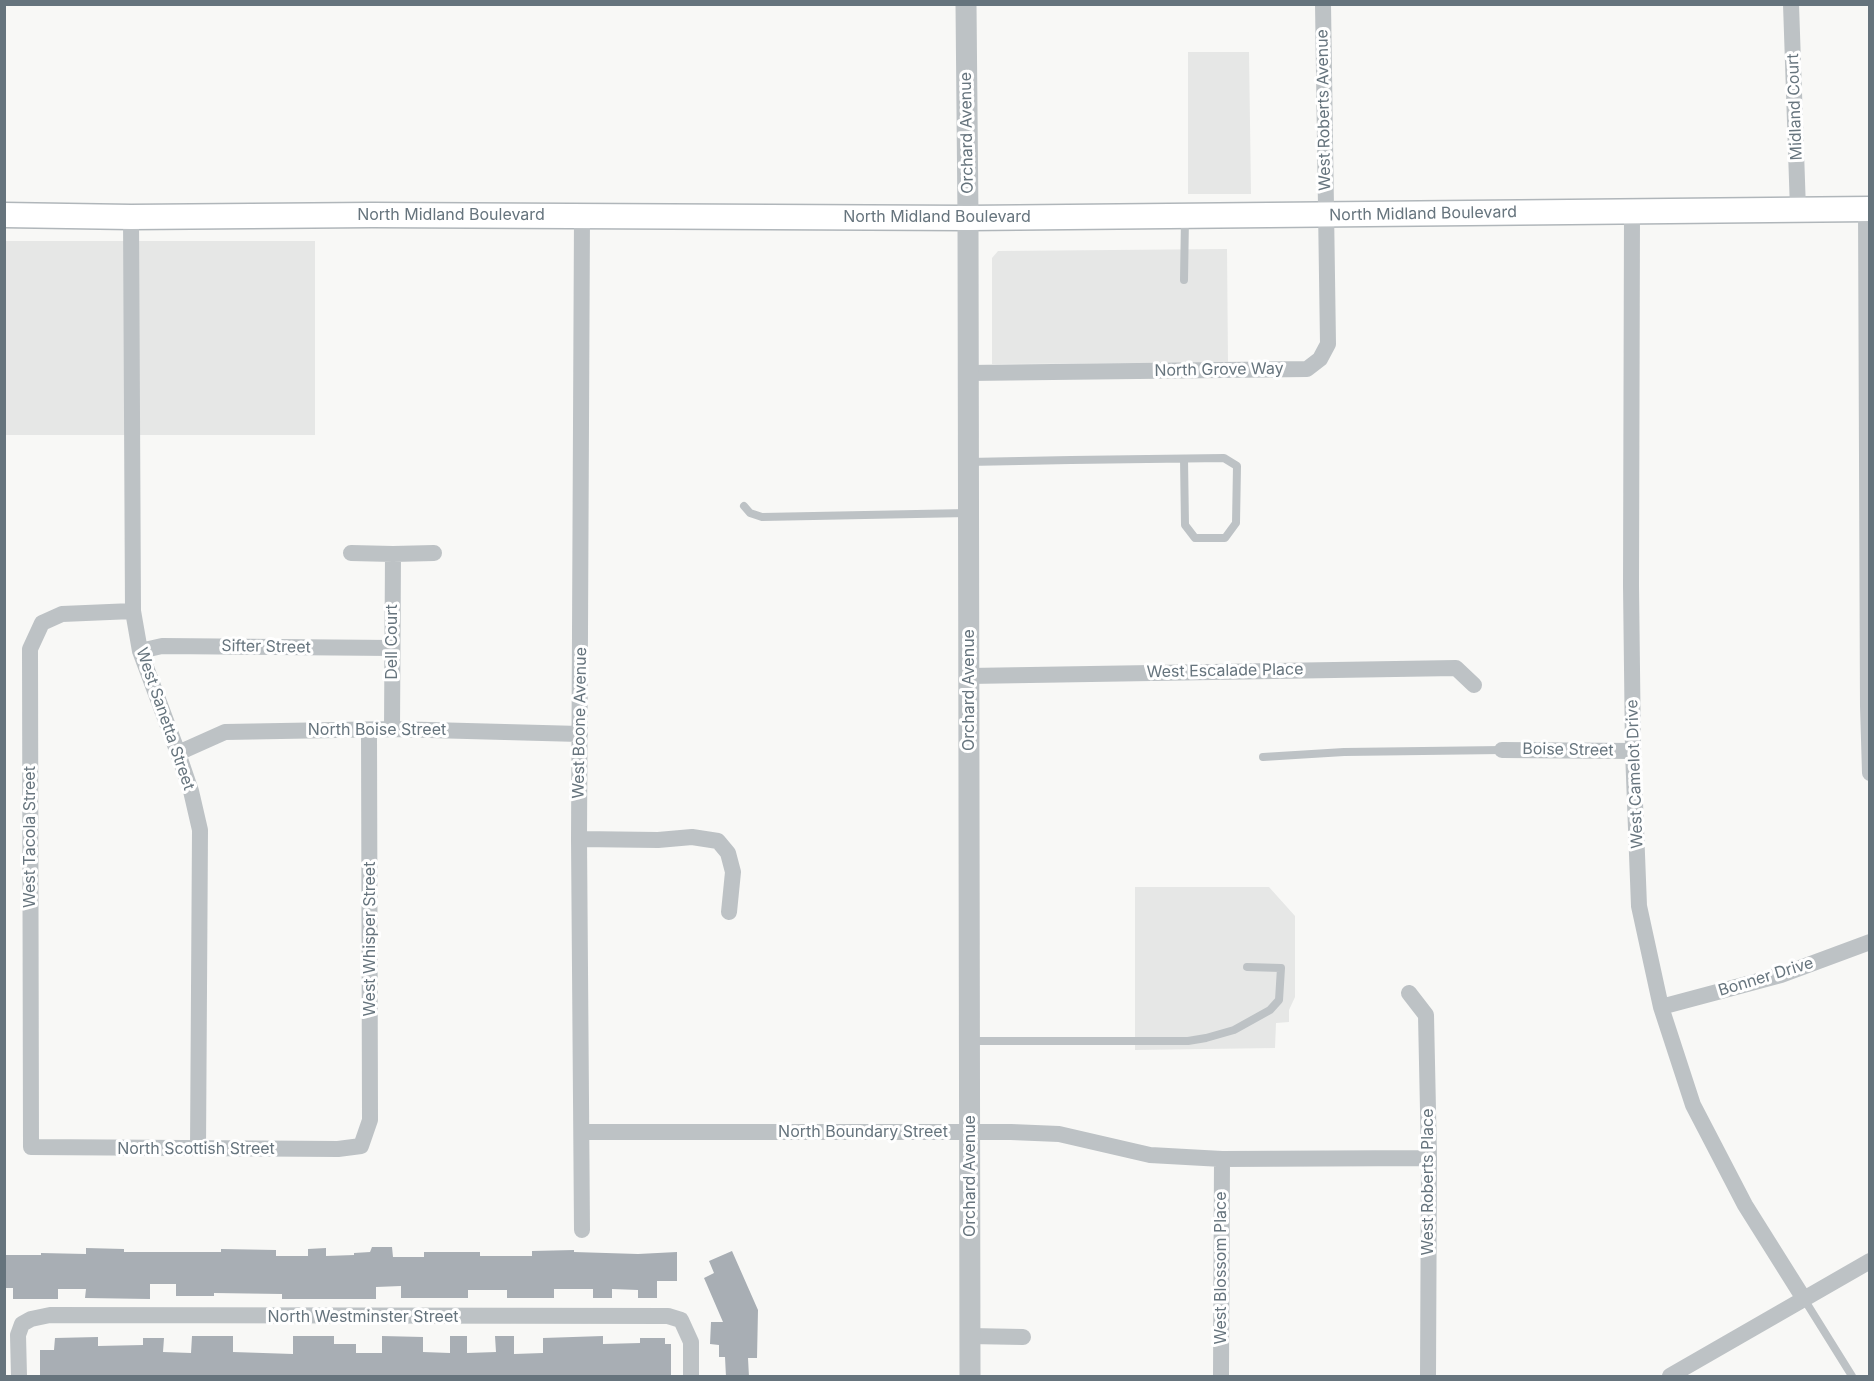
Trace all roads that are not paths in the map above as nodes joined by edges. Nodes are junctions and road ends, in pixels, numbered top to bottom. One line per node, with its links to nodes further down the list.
1 (966, 4): 12 (street, Orchard Avenue)
2 (1323, 4): 8 (street, West Roberts Avenue)
3 (1791, 4): 5 (street, Midland Court)
4 (1868, 209): 5 (main road, North Midland Boulevard); 34 (street)
5 (1798, 210): 6 (main road, North Midland Boulevard)
6 (1632, 212): 8 (main road, North Midland Boulevard); 31 (street, West Camelot Drive)
7 (4, 215): 11 (main road, North Midland Boulevard)
8 (1326, 215): 10 (main road, North Midland Boulevard); 14 (street, North Grove Way)
9 (582, 216): 11 (main road, North Midland Boulevard); 12 (main road, North Midland Boulevard); 29 (street, West Boone Avenue)
10 (1185, 216): 12 (main road, North Midland Boulevard); 13 (lane)
11 (131, 217): 22 (street, West Sanetta Street)
12 (968, 218): 14 (street, Orchard Avenue)
13 (1184, 280)
14 (968, 373): 16 (street, Orchard Avenue)
15 (1184, 459): 15 (lane); 16 (lane)
16 (968, 462): 18 (street, Orchard Avenue)
17 (744, 506): 18 (lane)
18 (968, 513): 25 (street, Orchard Avenue)
19 (351, 553): 20 (street)
20 (393, 554): 21 (street); 23 (street, Dell Court)
21 (434, 554)
22 (133, 611): 24 (street, West Sanetta Street); 45 (street, West Tacola Street)
23 (392, 648): 24 (street, Sifter Street); 27 (street, Dell Court)
24 (140, 651): 32 (street, West Sanetta Street)
25 (969, 676): 26 (street, West Escalade Place); 41 (street, Orchard Avenue)
26 (1474, 685)
27 (392, 729): 28 (street, North Boise Street); 29 (street, North Boise Street)
28 (369, 730): 32 (street, North Boise Street); 44 (street, West Whisper Street)
29 (580, 734): 35 (street, West Boone Avenue)
30 (1502, 750): 31 (street, Boise Street); 33 (lane)
31 (1633, 751): 40 (street, West Camelot Drive)
32 (178, 753): 46 (street, West Sanetta Street)
33 (1263, 757)
34 (1869, 773)
35 (579, 839): 36 (street); 42 (street, West Boone Avenue)
36 (729, 912)
37 (1869, 942): 40 (street, Bonner Drive)
38 (1247, 967): 41 (lane)
39 (1409, 993): 47 (street, West Roberts Place)
40 (1661, 1007): 51 (street, West Camelot Drive)
41 (970, 1041): 43 (street, Orchard Avenue)
42 (582, 1132): 43 (street, North Boundary Street); 49 (street, West Boone Avenue)
43 (970, 1132): 48 (street, North Boundary Street); 52 (street, Orchard Avenue)
44 (361, 1146): 46 (street, North Scottish Street)
45 (31, 1147): 46 (street, North Scottish Street)
46 (198, 1149)
47 (1429, 1158): 48 (street, North Boundary Street); 58 (street, West Roberts Place)
48 (1222, 1159): 57 (street, West Blossom Place)
49 (582, 1230)
50 (1869, 1261): 51 (street)
51 (1804, 1299): 59 (street); 60 (lane)
52 (970, 1336): 53 (street); 56 (street, Orchard Avenue)
53 (1023, 1337)
54 (19, 1377): 55 (street, North Westminster Street)
55 (692, 1377)
56 (970, 1377)
57 (1221, 1377)
58 (1428, 1377)
59 (1670, 1377)
60 (1852, 1377)

